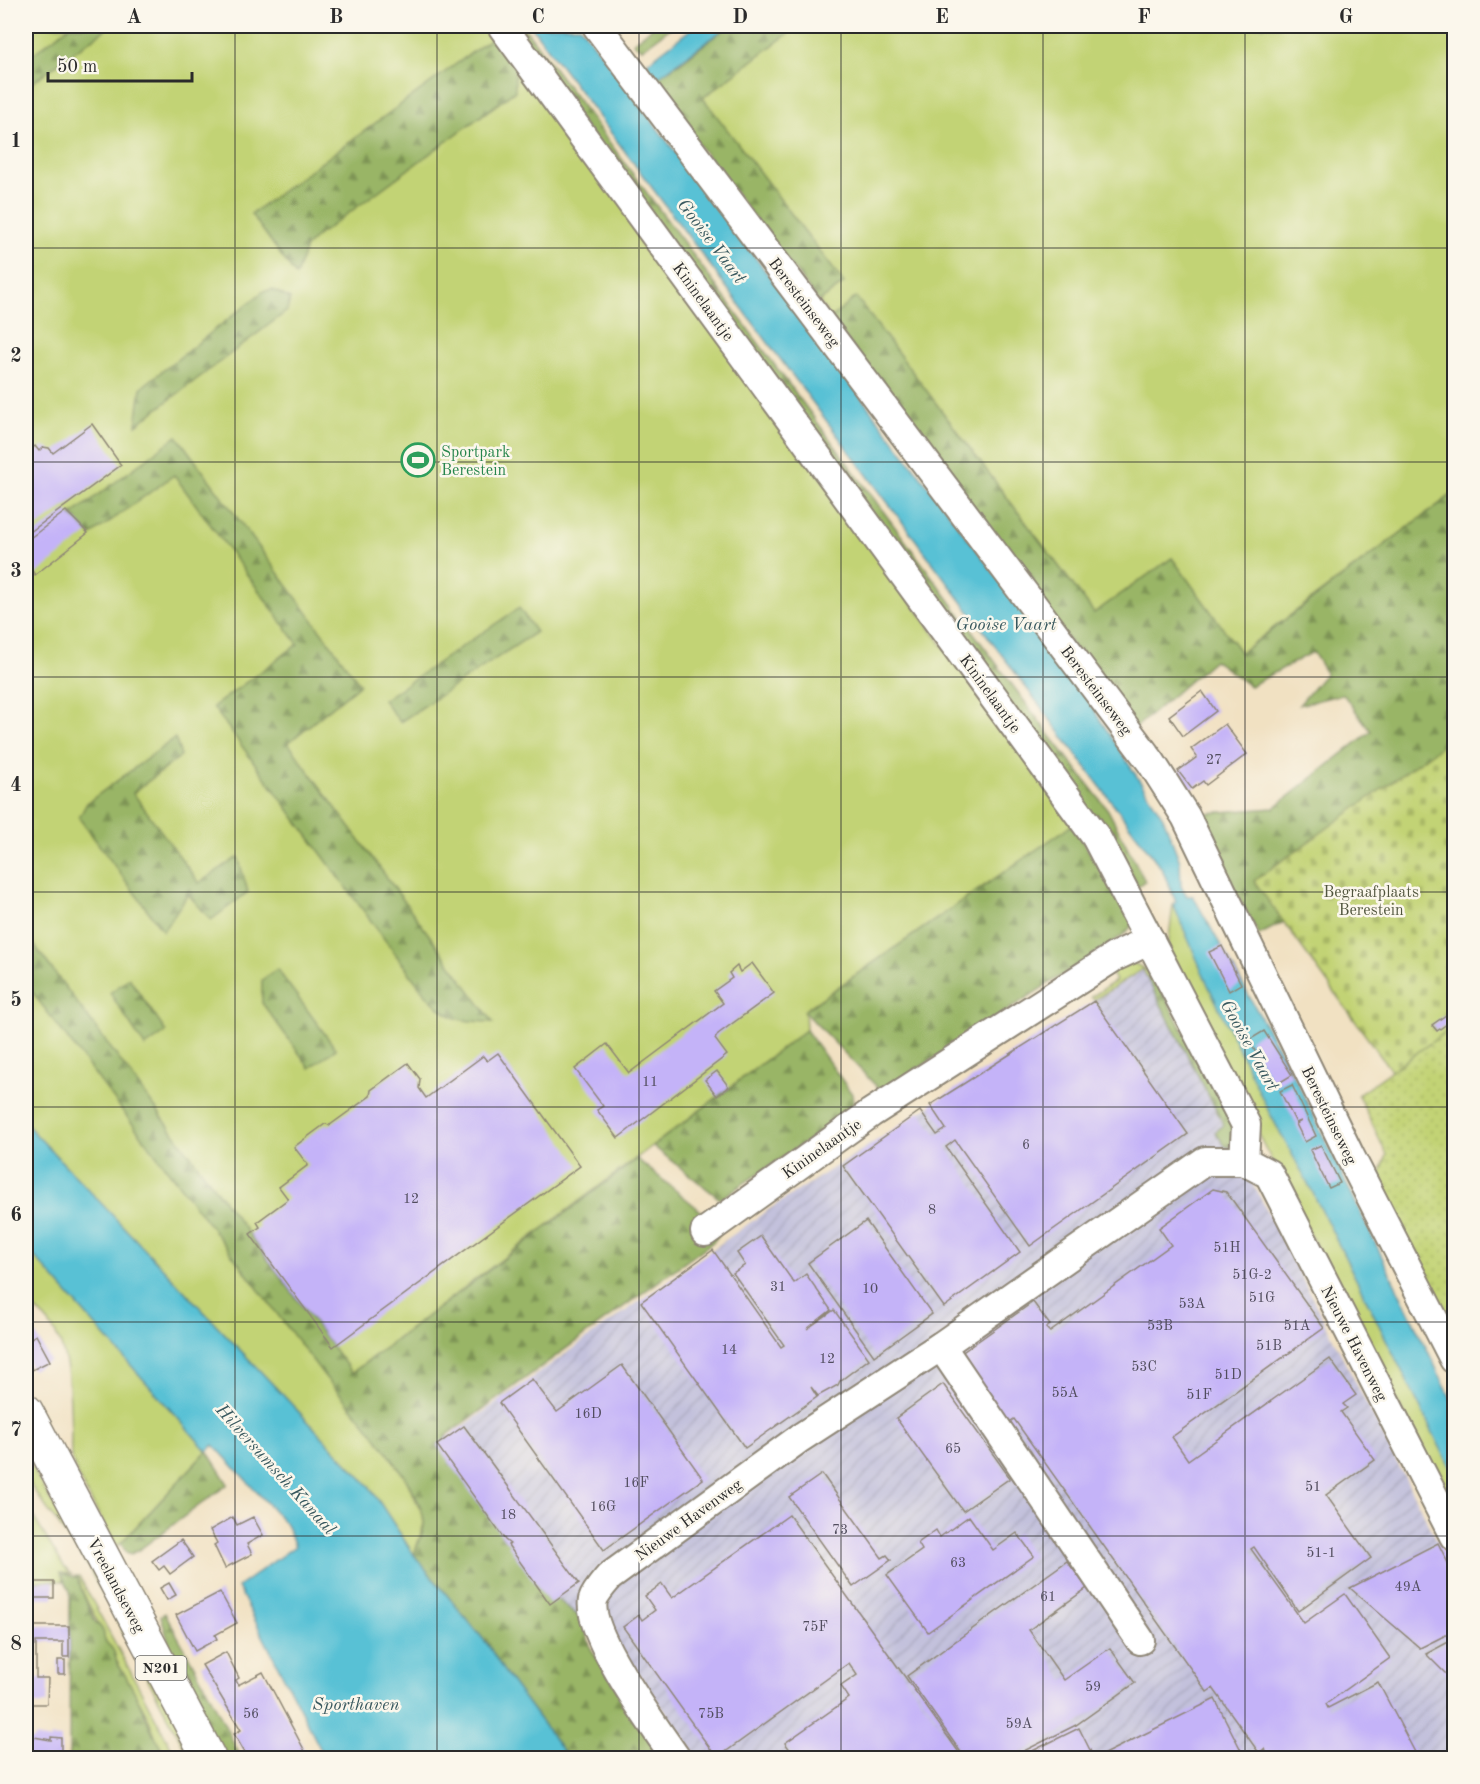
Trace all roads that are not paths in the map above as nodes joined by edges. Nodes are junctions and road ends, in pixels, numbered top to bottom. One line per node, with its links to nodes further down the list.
1 (502, 26): 3 (street, Kininelaantje)
2 (597, 26): 7 (street, Beresteinseweg)
3 (1150, 940): 4 (street); 5 (street, Kininelaantje)
4 (1244, 1161): 6 (street, Nieuwe Havenweg); 9 (street, Nieuwe Havenweg)
5 (705, 1232)
6 (942, 1346): 10 (street); 12 (street, Nieuwe Havenweg)
7 (1455, 1359)
8 (26, 1411): 11 (main road, Vreelandseweg / N201)
9 (1455, 1536)
10 (1140, 1640)
11 (209, 1758)
12 (676, 1758)

